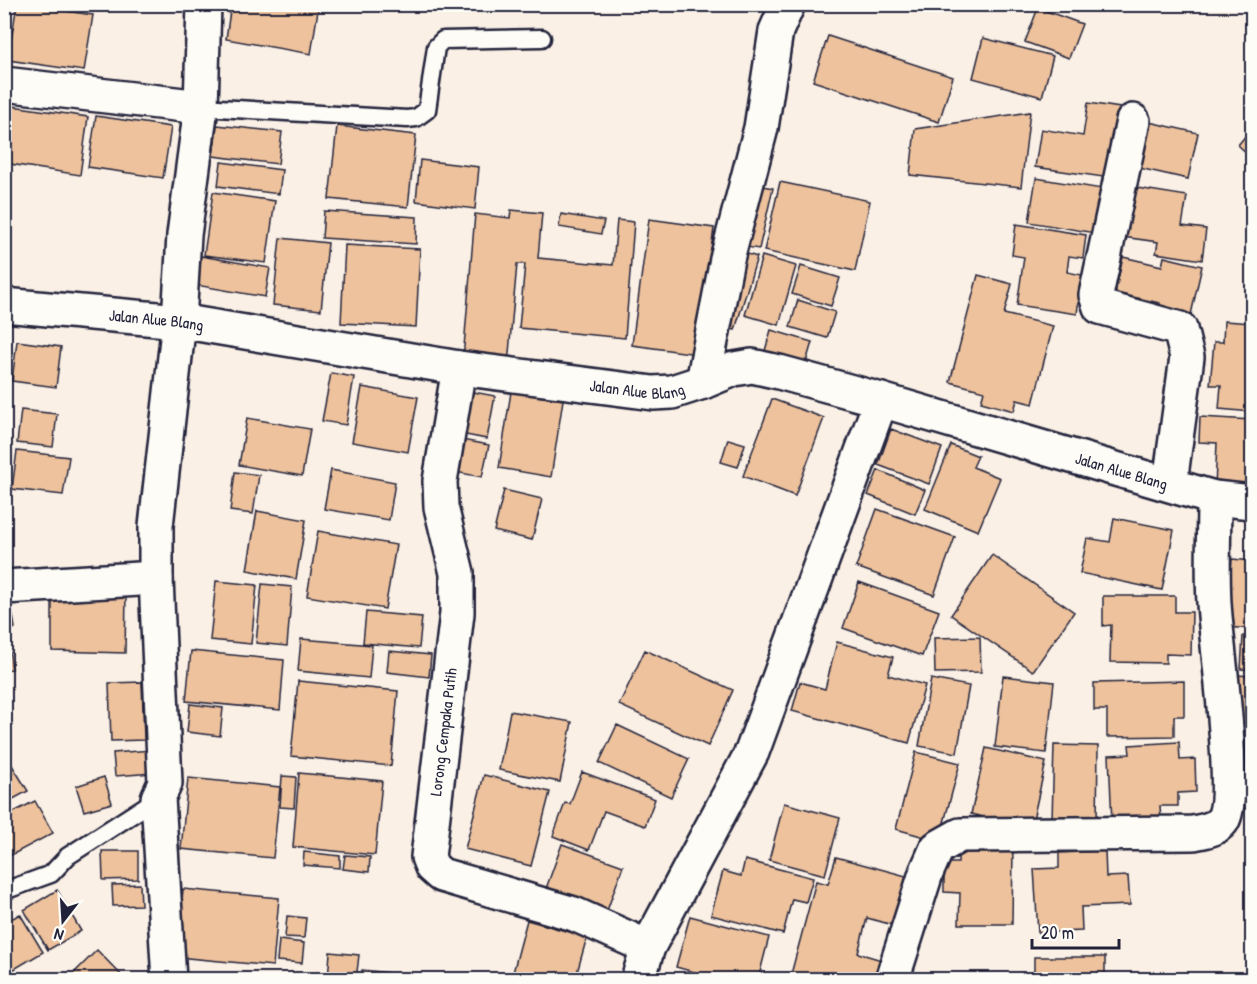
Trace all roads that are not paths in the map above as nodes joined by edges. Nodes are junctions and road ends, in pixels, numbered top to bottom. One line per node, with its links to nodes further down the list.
1 (204, 4): 5 (street)
2 (788, 4): 10 (street)
3 (542, 39): 5 (lane)
4 (4, 84): 5 (street)
5 (201, 107): 8 (street)
6 (1133, 121): 12 (street)
7 (4, 305): 8 (street, Jalan Alue Blang)
8 (179, 321): 9 (street, Jalan Alue Blang); 15 (street)
9 (459, 368): 10 (street, Jalan Alue Blang); 19 (street, Lorong Cempaka Putih)
10 (704, 382): 11 (street, Jalan Alue Blang)
11 (881, 400): 12 (street, Jalan Alue Blang); 19 (street)
12 (1170, 483): 13 (street, Jalan Alue Blang)
13 (1214, 498): 14 (street, Jalan Alue Blang); 22 (street)
14 (1252, 502)
15 (156, 578): 16 (street); 17 (street)
16 (4, 587)
17 (158, 798): 18 (lane); 20 (street)
18 (4, 891)
19 (648, 947): 21 (street)
20 (169, 980)
21 (638, 980)
22 (892, 980)

